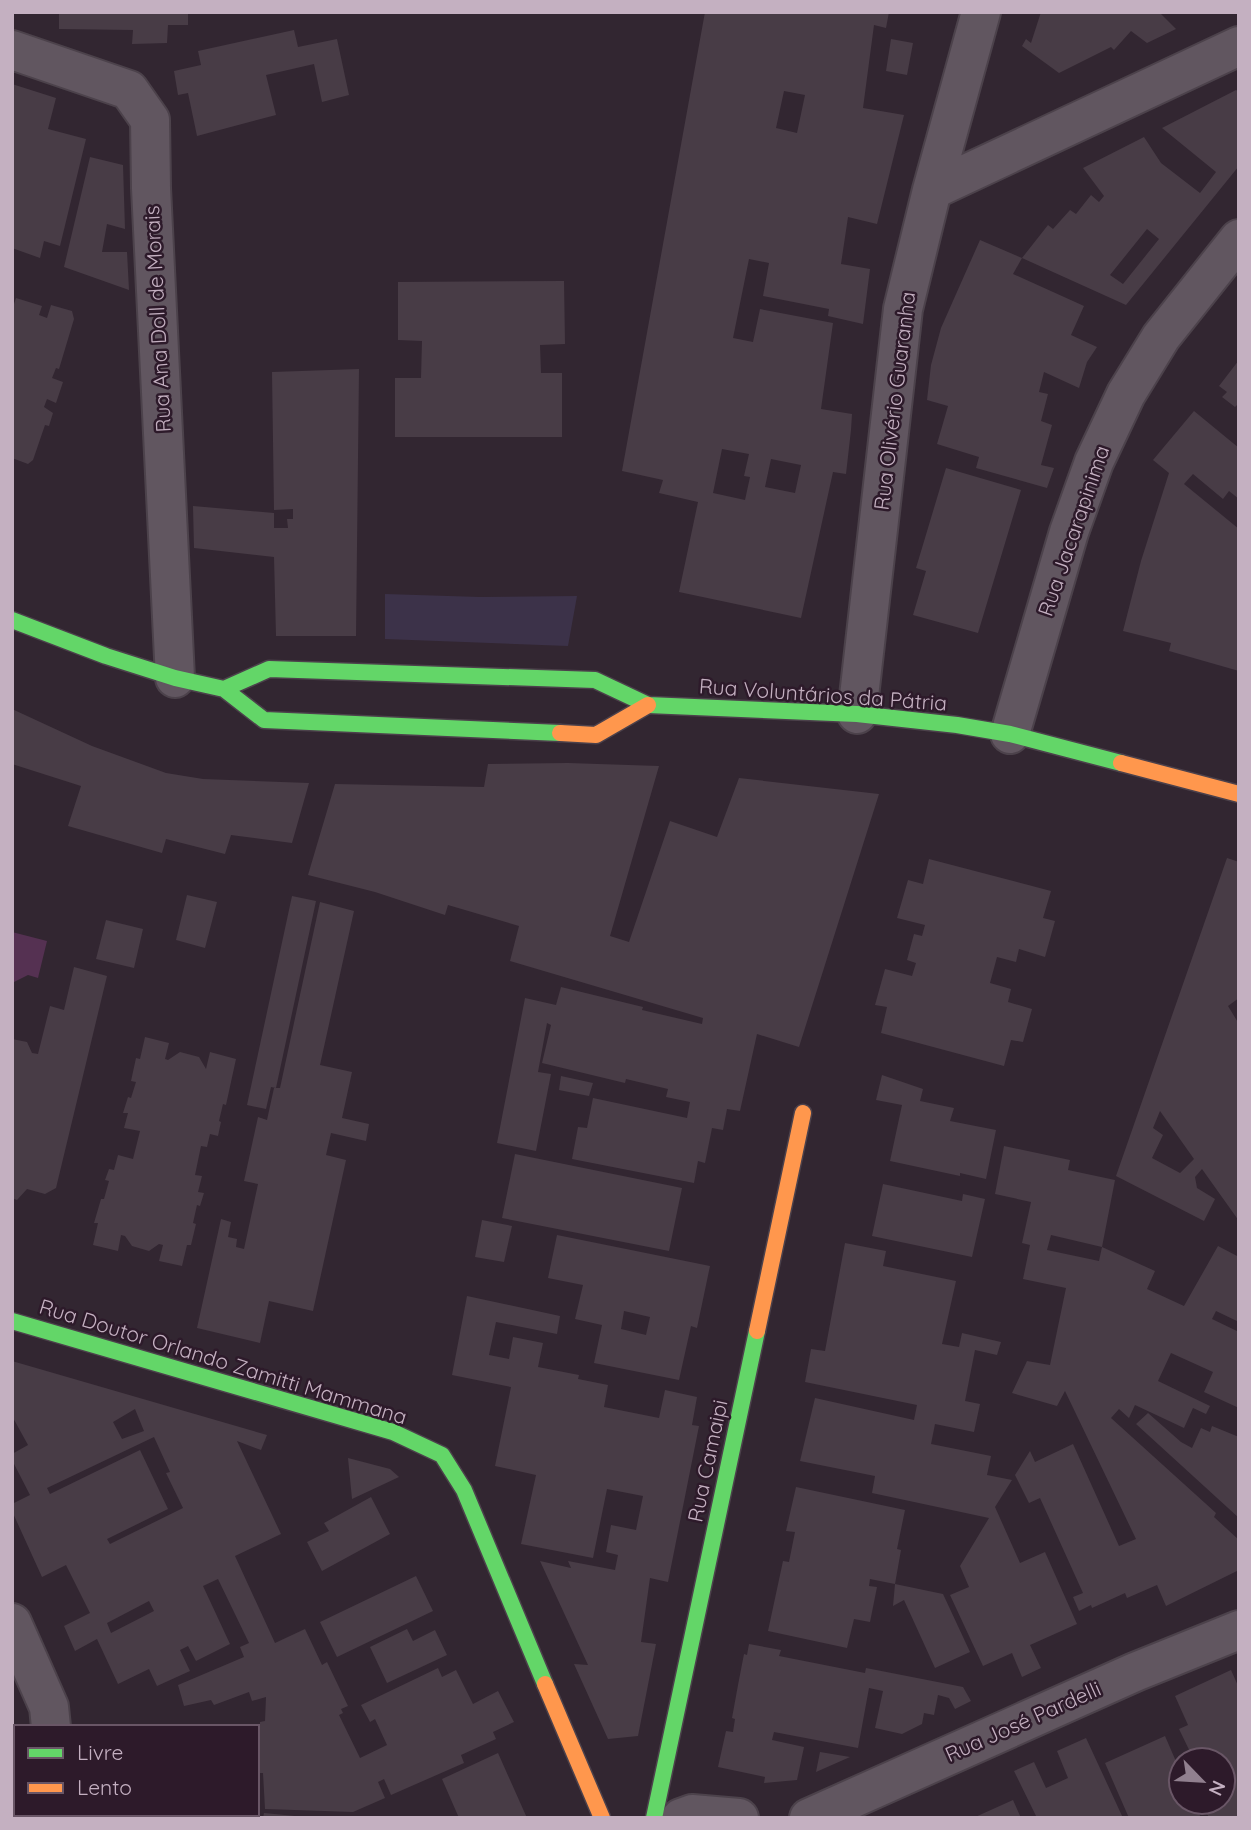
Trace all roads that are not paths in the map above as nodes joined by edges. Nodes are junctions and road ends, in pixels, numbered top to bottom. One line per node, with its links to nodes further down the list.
1 (981, 12): 4 (street, Rua Olivério Guaranha)
2 (1239, 46): 4 (street)
3 (12, 50): 7 (street, Rua Ana Doll de Morais)
4 (932, 190): 10 (street, Rua Olivério Guaranha)
5 (1239, 239): 11 (street, Rua Jacarapinima)
6 (12, 620): 7 (main road)
7 (175, 678): 8 (main road)
8 (224, 689): 9 (main road, Rua Voluntários da Pátria); 9 (main road)
9 (648, 705): 10 (main road, Rua Voluntários da Pátria)
10 (857, 714): 11 (main road, Rua Voluntários da Pátria)
11 (1010, 734): 12 (main road, Rua Voluntários da Pátria)
12 (1239, 794)
13 (803, 1113): 19 (main road, Rua Camaipi)
14 (12, 1321): 18 (main road, Rua Doutor Orlando Zamitti Mammana)
15 (12, 1623): 17 (street)
16 (1239, 1630): 22 (street, Rua José Pardelli)
17 (51, 1725)
18 (602, 1818)
19 (654, 1818)
20 (681, 1818): 21 (street)
21 (738, 1818)
22 (809, 1818)

